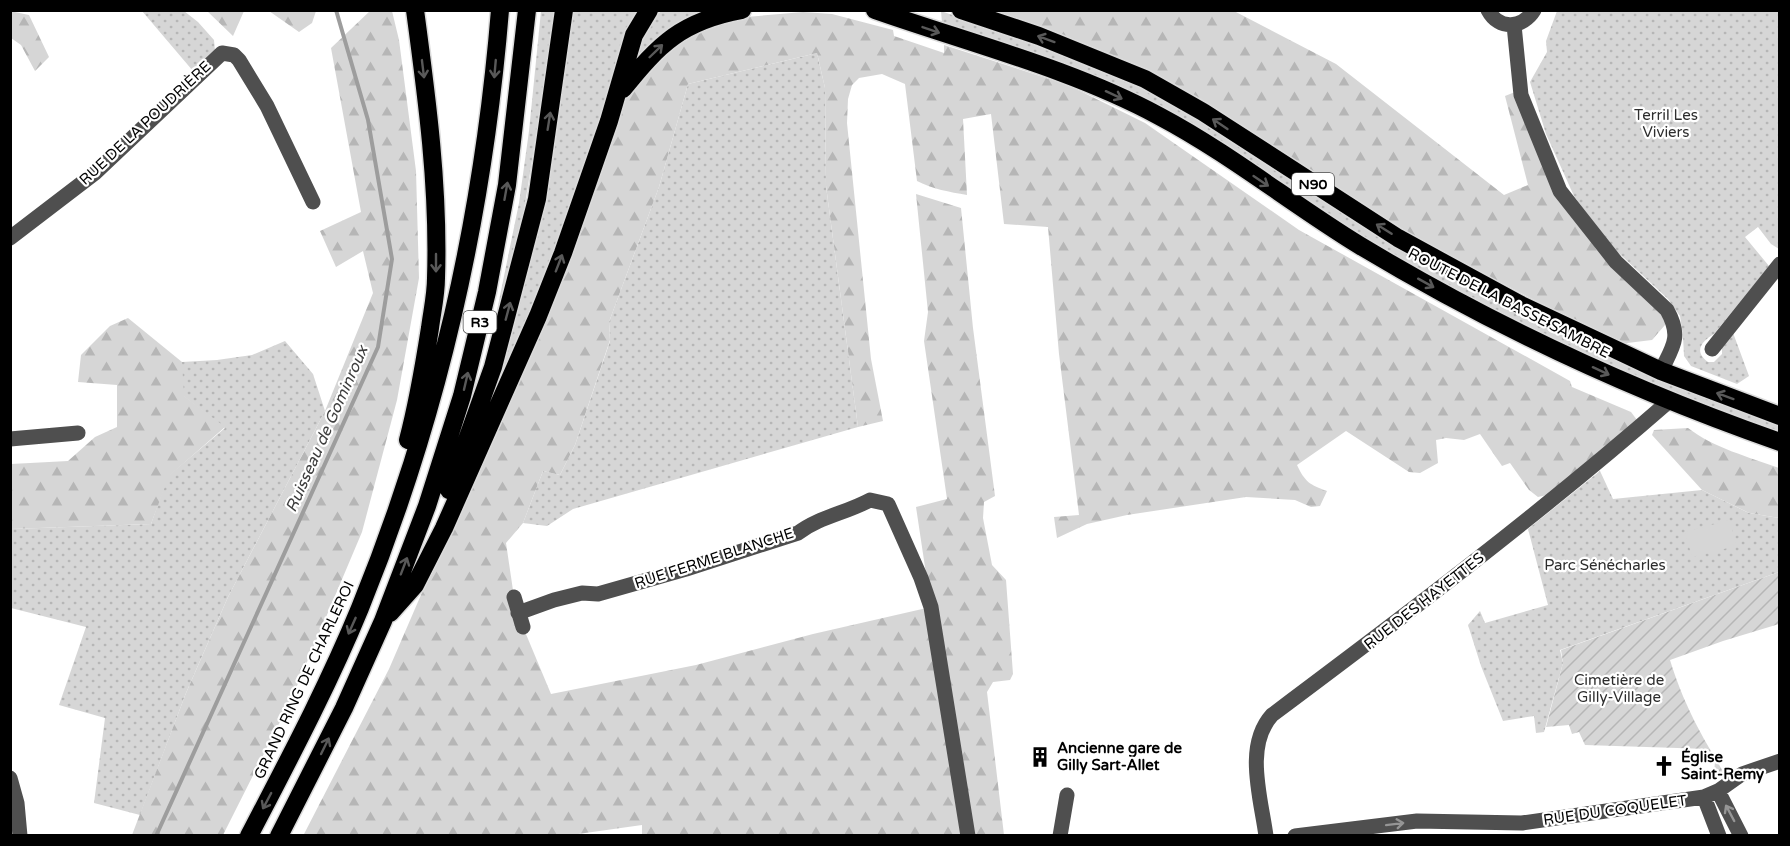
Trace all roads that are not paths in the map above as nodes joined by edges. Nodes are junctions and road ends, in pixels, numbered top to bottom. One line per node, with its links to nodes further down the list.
1 (415, 10): 23 (highway, one-way to 23)
2 (500, 10): 23 (highway, GRAND RING DE CHARLEROI / R3, one-way to 23)
3 (527, 10): 26 (highway, R3, one-way to 3)
4 (564, 10): 24 (highway, one-way to 4)
5 (649, 10): 12 (highway)
6 (742, 10): 12 (highway, one-way to 6)
7 (875, 10): 18 (highway, ROUTE DE LA BASSE SAMBRE / N90, one-way to 18)
8 (960, 10): 17 (highway, ROUTE DE LA BASSE SAMBRE / N90, one-way to 8)
9 (1488, 10): 11 (street)
10 (1534, 10): 11 (street)
11 (1514, 25): 17 (street)
12 (618, 96): 24 (highway, one-way to 12)
13 (313, 202): 14 (street, RUE DE LA POUDRIÈRE)
14 (10, 238)
15 (1779, 264): 16 (street)
16 (1712, 349)
17 (1661, 371): 19 (highway, ROUTE DE LA BASSE SAMBRE / N90, one-way to 17)
18 (1668, 402): 22 (highway, ROUTE DE LA BASSE SAMBRE / N90); 37 (street, RUE DES HAYETTES)
19 (1779, 416)
20 (78, 433): 21 (street)
21 (10, 439)
22 (1779, 442)
23 (403, 493): 33 (highway, GRAND RING DE CHARLEROI / R3, one-way to 33)
24 (416, 585): 26 (highway)
25 (513, 597): 35 (street, RUE FERME BLANCHE)
26 (383, 621): 34 (highway, R3, one-way to 26)
27 (1779, 762): 29 (street)
28 (10, 778): 32 (street)
29 (1711, 794): 31 (street, RUE DU COQUELET); 39 (street); 40 (street, one-way to 29)
30 (1067, 795): 36 (street)
31 (1525, 829): 38 (street, RUE DU COQUELET, one-way to 31)
32 (20, 836)
33 (249, 836)
34 (279, 836)
35 (968, 836)
36 (1060, 836)
37 (1266, 836)
38 (1295, 836)
39 (1719, 836)
40 (1741, 836)

